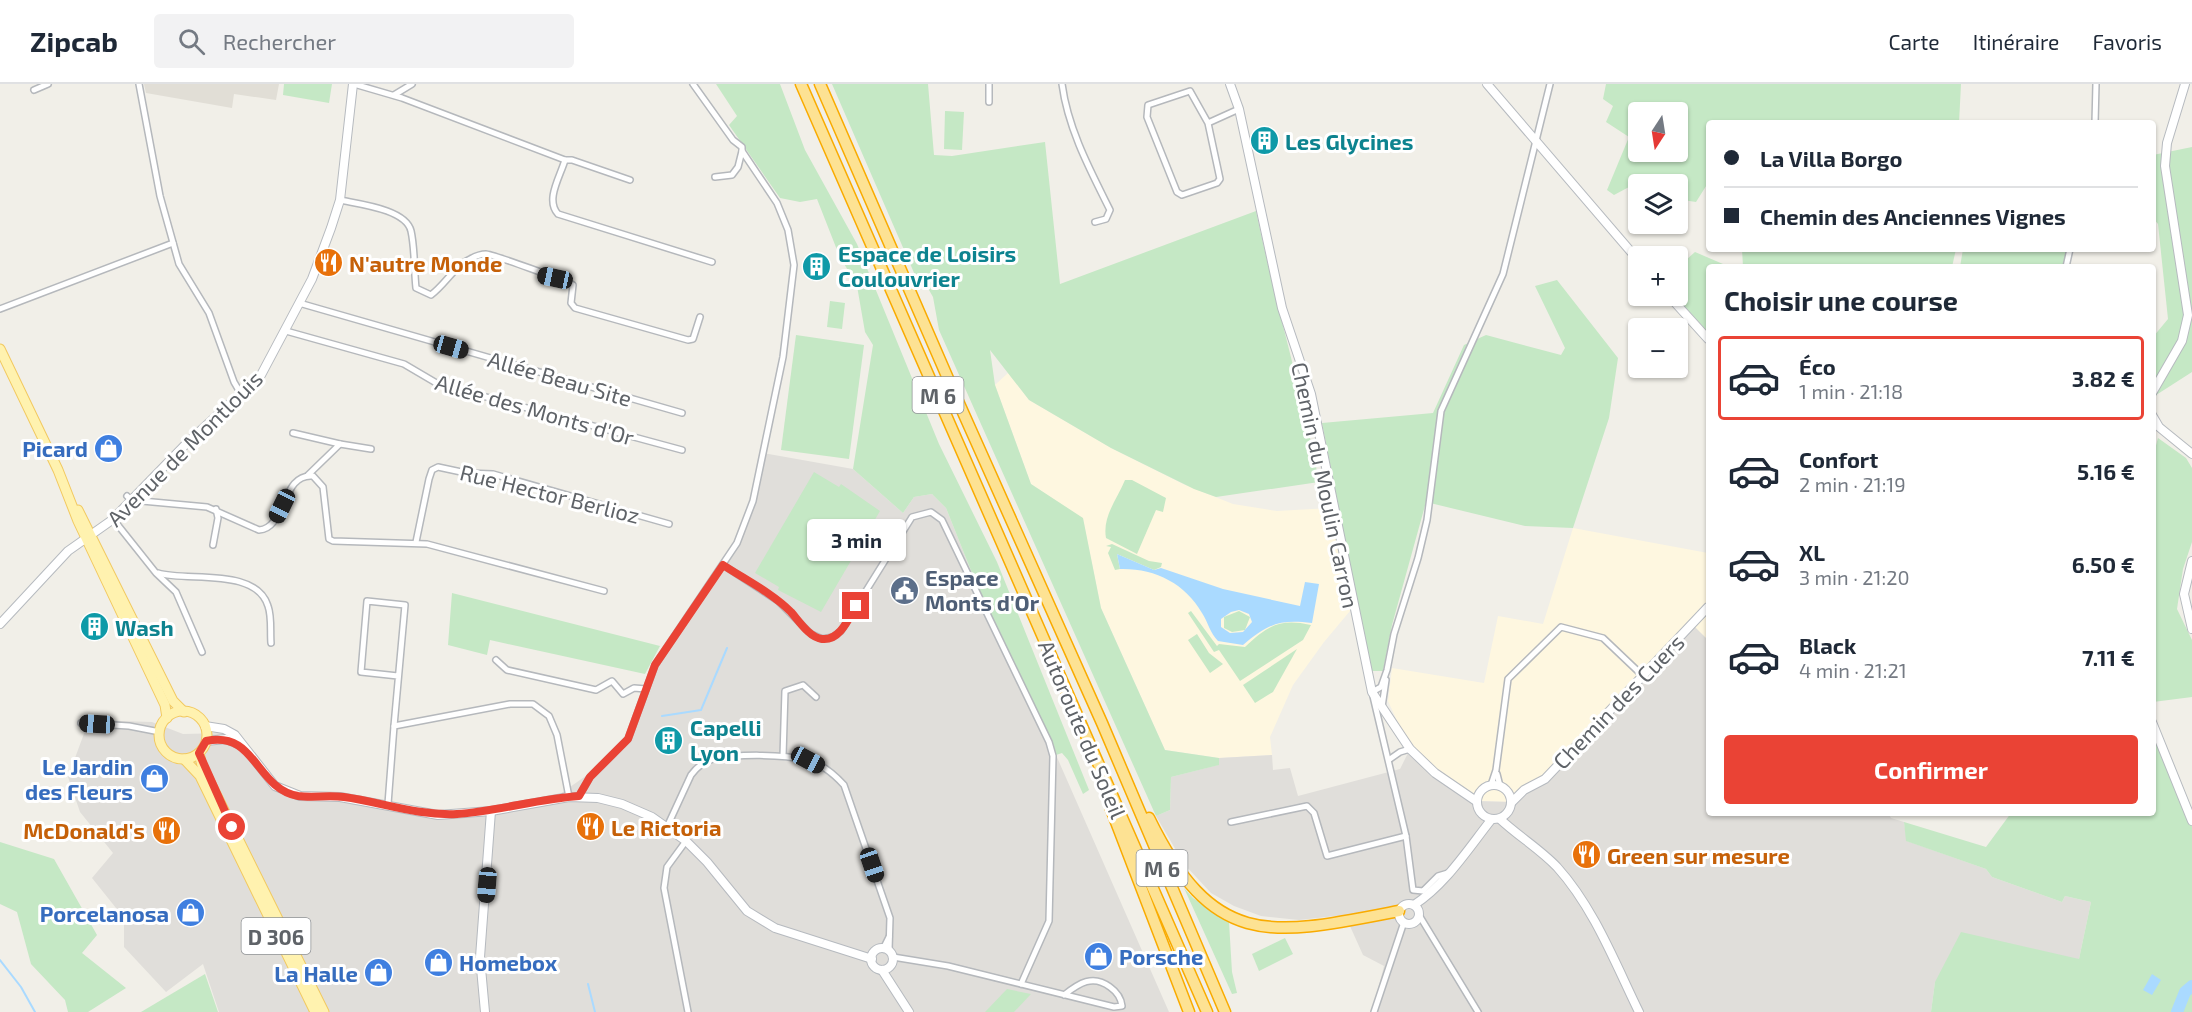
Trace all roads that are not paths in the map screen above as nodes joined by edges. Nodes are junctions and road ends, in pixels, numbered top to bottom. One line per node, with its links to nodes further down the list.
1 (48, 84): 15 (street)
2 (139, 84): 28 (street)
3 (353, 84): 16 (street); 26 (street, Avenue de Montlouis)
4 (412, 84): 16 (street)
5 (693, 84): 22 (street)
6 (801, 84): 86 (highway, Autoroute du Soleil / M 6)
7 (820, 84): 77 (highway, Autoroute du Soleil / M 6)
8 (989, 84): 17 (street)
9 (1062, 84): 27 (street)
10 (1230, 84): 18 (street, Chemin du Moulin Carron)
11 (1487, 84): 21 (street)
12 (1550, 84): 21 (street)
13 (2096, 84): 19 (street)
14 (2185, 84): 38 (street)
15 (34, 90)
16 (394, 95): 23 (street)
17 (989, 102)
18 (1239, 109): 20 (street); 71 (street, Chemin du Moulin Carron)
19 (2095, 120)
20 (1208, 123): 20 (street)
21 (1536, 143): 29 (street); 67 (street)
22 (742, 151): 24 (street); 58 (street)
23 (565, 160): 25 (street); 30 (street)
24 (715, 177)
25 (630, 180)
26 (340, 200): 31 (street, Avenue de Montlouis); 34 (street)
27 (1095, 222)
28 (173, 243): 33 (street); 39 (street)
29 (1628, 249)
30 (712, 262)
31 (299, 303): 35 (street, Avenue de Montlouis); 40 (street, Allée Beau Site)
32 (1678, 306): 36 (street)
33 (0, 309)
34 (700, 317)
35 (286, 331): 39 (street, Avenue de Montlouis); 45 (street, Allée des Monts d'Or)
36 (1706, 337)
37 (0, 349): 48 (main road)
38 (2156, 386)
39 (241, 394): 49 (street, Avenue de Montlouis)
40 (682, 413)
41 (2156, 423): 46 (street)
42 (293, 433): 43 (street)
43 (340, 444): 44 (street); 47 (street)
44 (371, 449)
45 (682, 450)
46 (2192, 454)
47 (306, 475): 50 (street); 54 (street)
48 (60, 476): 53 (main road); 53 (main road)
49 (129, 498): 50 (street); 51 (street, Avenue de Montlouis)
50 (216, 509): 55 (street)
51 (113, 519): 53 (street, Avenue de Montlouis); 59 (street)
52 (669, 524): 54 (street, Rue Hector Berlioz)
53 (89, 537): 56 (main road); 62 (street, Avenue de Montlouis)
54 (416, 542): 60 (street)
55 (213, 545)
56 (94, 548): 74 (main road); 75 (main road)
57 (2192, 561): 63 (street)
58 (723, 565): 70 (street); 116 (street)
59 (156, 573): 64 (street); 65 (street)
60 (604, 591)
61 (1706, 609): 69 (street, Chemin des Cuers)
62 (0, 624)
63 (2192, 629)
64 (271, 643)
65 (202, 652)
66 (496, 660): 70 (street)
67 (1387, 670): 71 (street); 73 (street)
68 (398, 676): 68 (street); 79 (street)
69 (1642, 676): 90 (street); 94 (street, Chemin des Cuers)
70 (646, 689): 96 (street)
71 (1372, 692): 73 (street); 89 (street, Chemin du Moulin Carron)
72 (816, 697): 87 (street)
73 (1382, 708): 84 (street)
74 (184, 712): 75 (main road); 78 (main road)
75 (167, 718): 80 (main road)
76 (81, 723): 80 (street)
77 (1102, 723): 111 (highway); 125 (highway, Autoroute du Soleil / M 6)
78 (205, 726): 82 (main road); 83 (street)
79 (394, 726): 97 (street); 100 (street)
80 (160, 732): 88 (main road)
81 (2156, 732): 104 (street)
82 (206, 741): 83 (street); 85 (main road)
83 (242, 746): 100 (street)
84 (1410, 749): 89 (street); 92 (street)
85 (199, 753): 88 (main road); 119 (main road, D 306)
86 (1093, 755): 123 (highway); 124 (highway, Autoroute du Soleil / M 6)
87 (783, 756): 106 (street); 113 (street)
88 (184, 759): 118 (main road, D 306)
89 (1390, 759): 107 (street, Chemin du Moulin Carron)
90 (1496, 770): 91 (street); 93 (street)
91 (1491, 785): 93 (street); 95 (street)
92 (1456, 786): 95 (street); 98 (street)
93 (1502, 787): 94 (street); 99 (street)
94 (1524, 790): 99 (street, Chemin des Cuers)
95 (1480, 792): 98 (street)
96 (579, 796): 97 (street); 106 (street)
97 (569, 797): 101 (street)
98 (1476, 801): 103 (street)
99 (1512, 802): 102 (street)
100 (388, 804): 101 (street)
101 (491, 811): 120 (street)
102 (1503, 817): 103 (street); 128 (street)
103 (1487, 818): 109 (street)
104 (2192, 821)
105 (1232, 822): 107 (street)
106 (667, 826): 108 (street)
107 (1406, 836): 109 (street, Chemin du Moulin Carron)
108 (686, 841): 114 (street); 121 (street)
109 (1448, 873): 110 (street)
110 (1417, 910): 111 (street); 112 (street); 127 (street)
111 (1399, 911): 112 (street)
112 (1404, 922): 126 (street)
113 (888, 952): 114 (street); 115 (street); 116 (street)
114 (873, 956): 115 (street)
115 (885, 969): 122 (street)
116 (1021, 984): 117 (street)
117 (1064, 995): 117 (street)
118 (315, 1012)
119 (324, 1012)
120 (485, 1012)
121 (688, 1012)
122 (909, 1012)
123 (1189, 1012)
124 (1207, 1012)
125 (1225, 1012)
126 (1374, 1012)
127 (1478, 1012)
128 (1639, 1012)

